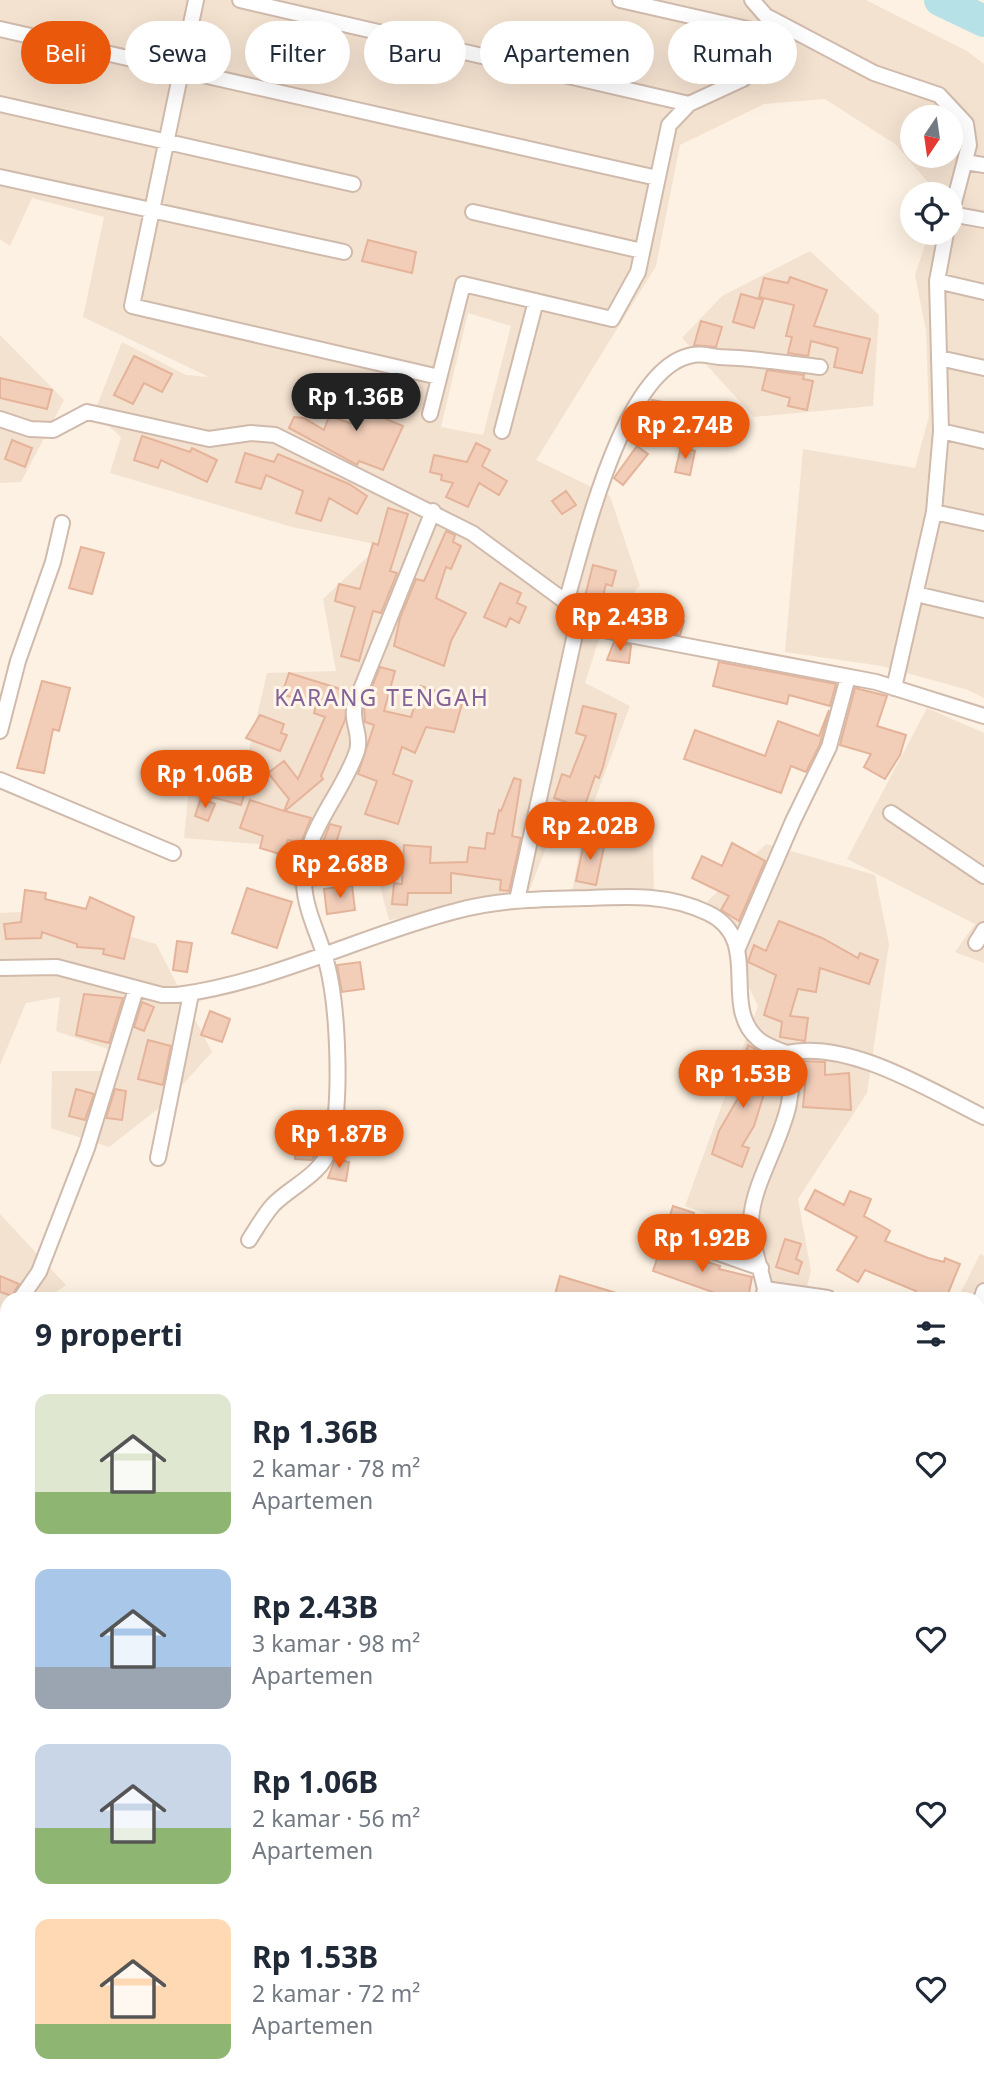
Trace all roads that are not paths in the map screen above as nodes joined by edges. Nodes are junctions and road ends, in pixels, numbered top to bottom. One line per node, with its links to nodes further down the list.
1 (196, 0): 5 (street)
2 (240, 0): 11 (street)
3 (620, 0): 11 (street)
4 (752, 0): 13 (street)
5 (192, 21)
6 (0, 29): 7 (street)
7 (125, 58)
8 (231, 82): 16 (street)
9 (178, 84): 12 (street)
10 (0, 104): 12 (street)
11 (689, 104): 16 (street)
12 (167, 142): 18 (street); 19 (street)
13 (964, 162): 14 (street); 17 (street)
14 (984, 165)
15 (0, 177): 19 (street)
16 (657, 178): 24 (street)
17 (959, 182)
18 (353, 184)
19 (152, 211): 25 (street); 32 (street)
20 (473, 212): 24 (street)
21 (963, 217): 22 (street)
22 (984, 220)
23 (944, 245): 26 (street)
24 (642, 251): 28 (street)
25 (344, 252)
26 (937, 281): 27 (street); 29 (street)
27 (984, 292)
28 (536, 301): 32 (street); 35 (street)
29 (939, 358): 31 (street); 36 (street)
30 (820, 368): 43 (street)
31 (984, 368)
32 (439, 377): 33 (street)
33 (430, 414)
34 (0, 419): 38 (street)
35 (502, 431)
36 (941, 432): 37 (street); 39 (street)
37 (984, 441)
38 (433, 511): 43 (street); 56 (street)
39 (934, 512): 41 (street); 42 (street)
40 (62, 523): 49 (street)
41 (984, 523)
42 (916, 594): 44 (street); 47 (street)
43 (566, 602): 45 (street)
44 (984, 610)
45 (577, 625): 46 (street); 54 (street)
46 (848, 677): 47 (street); 55 (street)
47 (894, 688): 48 (street)
48 (984, 716)
49 (0, 731)
50 (0, 780): 52 (street)
51 (891, 813): 53 (street)
52 (173, 853)
53 (984, 876)
54 (517, 900): 55 (street); 56 (street)
55 (738, 948): 60 (street)
56 (324, 953): 59 (street); 64 (street)
57 (0, 968): 58 (street)
58 (136, 989): 59 (street); 66 (street)
59 (191, 993): 62 (street)
60 (786, 1053): 61 (street); 65 (street)
61 (984, 1117)
62 (158, 1158)
63 (664, 1234): 65 (street)
64 (248, 1240)
65 (761, 1268): 67 (street)
66 (24, 1292)
67 (764, 1292)

